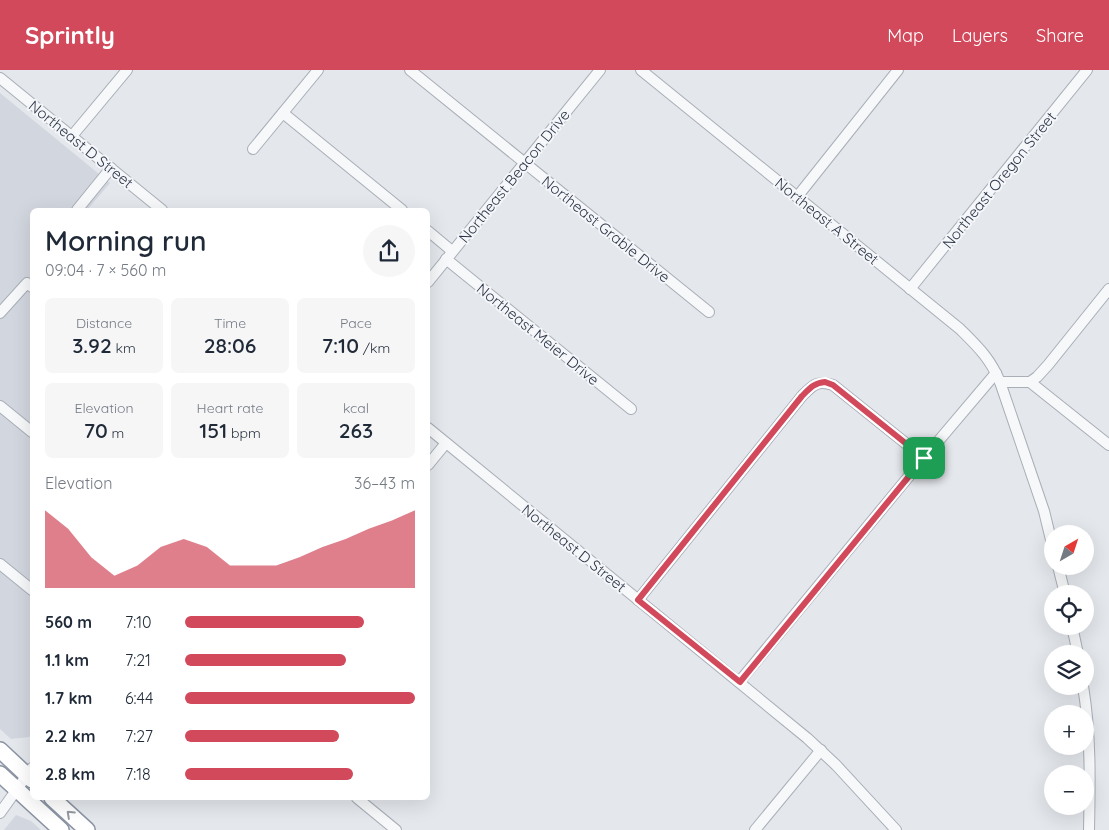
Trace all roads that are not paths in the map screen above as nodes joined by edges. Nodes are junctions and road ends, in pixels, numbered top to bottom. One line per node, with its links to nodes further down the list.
1 (127, 70): 10 (street)
2 (318, 70): 9 (street)
3 (410, 70): 12 (street, Northeast Grable Drive)
4 (600, 70): 12 (street, Northeast Beacon Drive)
5 (641, 70): 14 (street, Northeast A Street)
6 (1087, 70): 22 (street, Northeast Oregon Street)
7 (895, 71): 14 (street)
8 (0, 78): 10 (street, Northeast D Street)
9 (283, 113): 11 (street); 17 (street)
10 (72, 136): 13 (street, Northeast D Street)
11 (254, 149)
12 (524, 163): 19 (street, Northeast Beacon Drive); 24 (street, Northeast Grable Drive)
13 (111, 168): 15 (street); 16 (street, Northeast D Street)
14 (798, 197): 22 (street, Northeast A Street)
15 (79, 208)
16 (160, 208)
17 (400, 208)
18 (430, 233): 19 (street, Northeast Meier Drive)
19 (449, 255): 20 (street, Northeast Beacon Drive); 29 (street, Northeast Meier Drive)
20 (430, 279)
21 (30, 283): 25 (street)
22 (910, 289): 26 (street, Northeast A Street)
23 (1109, 289): 27 (street)
24 (709, 312)
25 (0, 313)
26 (998, 378): 27 (street); 34 (street); 36 (street, Northeast A Street)
27 (1030, 382): 33 (street)
28 (0, 406): 30 (street)
29 (631, 409)
30 (30, 430)
31 (430, 430): 32 (street, Northeast D Street)
32 (446, 443): 35 (street); 39 (street, Northeast D Street)
33 (1109, 445)
34 (924, 458): 39 (street); 40 (street)
35 (430, 463)
36 (1048, 525)
37 (0, 564): 38 (street)
38 (30, 588)
39 (638, 600): 40 (street, Northeast D Street)
40 (740, 682): 43 (street, Northeast D Street)
41 (1084, 695): 56 (street)
42 (0, 750): 44 (highway)
43 (821, 750): 54 (street); 55 (street, Northeast D Street)
44 (30, 773)
45 (0, 774): 47 (highway)
46 (30, 775): 47 (street)
47 (17, 790): 50 (street); 51 (highway)
48 (54, 800): 52 (highway, one-way to 48)
49 (359, 800): 53 (street)
50 (0, 813)
51 (61, 830)
52 (87, 830)
53 (396, 830)
54 (755, 830)
55 (896, 830)
56 (1089, 830)

